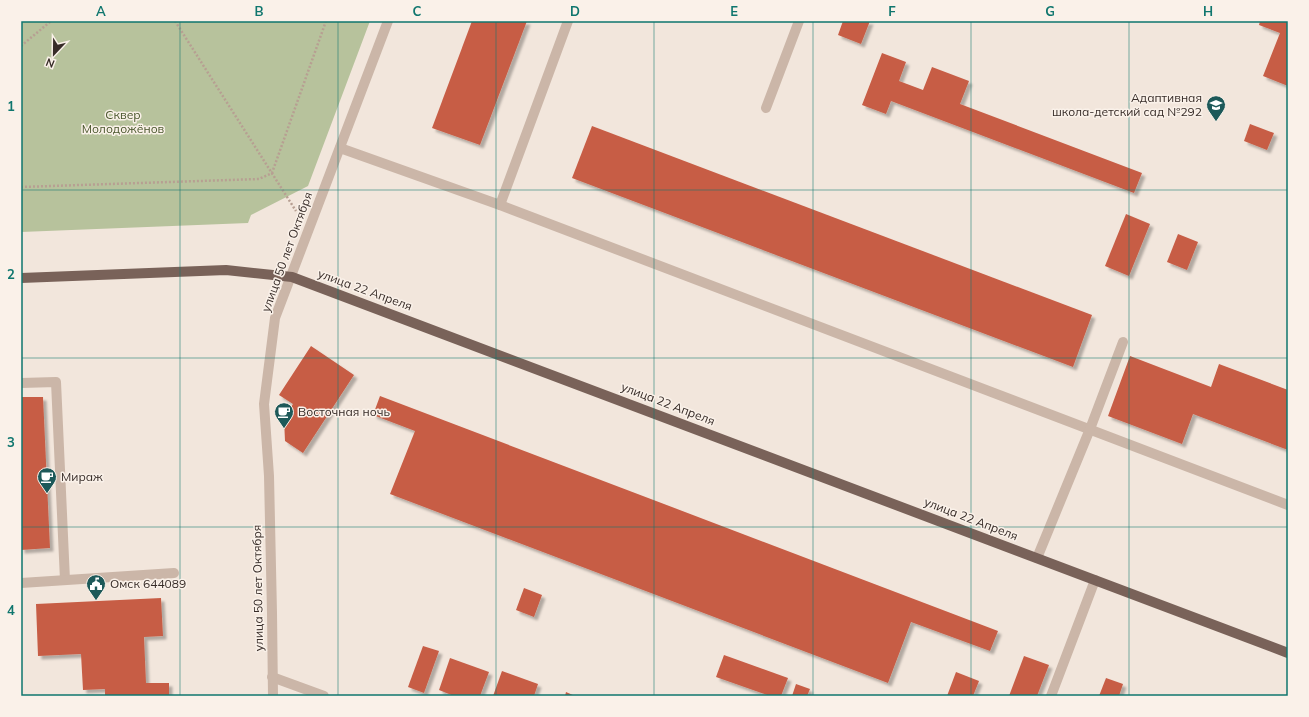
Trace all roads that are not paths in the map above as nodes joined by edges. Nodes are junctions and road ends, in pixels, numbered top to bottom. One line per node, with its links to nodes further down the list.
1 (388, 21): 5 (street, улица 50 лет Октября)
2 (568, 21): 6 (street)
3 (799, 21): 4 (street)
4 (766, 108)
5 (340, 148): 6 (street); 7 (street, улица 50 лет Октября)
6 (500, 205): 11 (street)
7 (292, 277): 8 (main road, улица 22 Апреля); 13 (main road, улица 22 Апреля); 19 (street, улица 50 лет Октября)
8 (21, 278)
9 (1123, 342): 11 (street)
10 (21, 383): 15 (street)
11 (1090, 429): 12 (street); 13 (street)
12 (1288, 505)
13 (1037, 558): 16 (main road, улица 22 Апреля)
14 (174, 573): 15 (street)
15 (65, 580): 17 (street)
16 (1095, 580): 18 (main road, улица 22 Апреля); 22 (street)
17 (21, 583)
18 (1288, 653)
19 (272, 677): 20 (street, улица 50 лет Октября); 21 (street)
20 (273, 696)
21 (324, 696)
22 (1051, 696)

